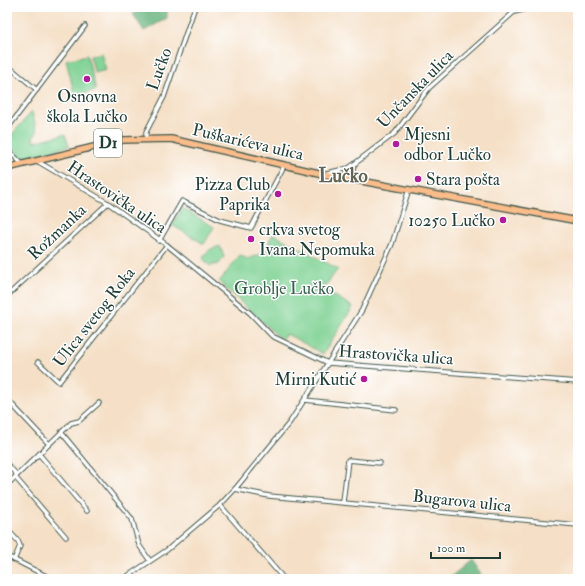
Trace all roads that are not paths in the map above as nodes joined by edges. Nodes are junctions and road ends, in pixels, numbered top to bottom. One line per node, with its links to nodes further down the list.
1 (195, 7): 9 (street, Lučko)
2 (516, 7): 4 (street, Unčanska ulica)
3 (535, 7): 4 (street)
4 (514, 12): 12 (street, Unčanska ulica)
5 (85, 26): 7 (street)
6 (7, 65): 7 (street)
7 (37, 90): 8 (street)
8 (7, 129)
9 (146, 138): 11 (main road, Puškarićeva ulica / D1); 14 (main road, Puškarićeva ulica / D1)
10 (7, 149): 13 (street)
11 (36, 160): 13 (main road, Puškarićeva ulica / D1); 19 (street, Hrastovička ulica)
12 (355, 163): 16 (street, Unčanska ulica); 17 (street)
13 (22, 164): 15 (main road, Puškarićeva ulica / D1)
14 (284, 166): 16 (main road, Puškarićeva ulica / D1); 21 (street)
15 (7, 168)
16 (323, 174): 17 (main road, Puškarićeva ulica / D1)
17 (354, 179): 18 (main road, Puškarićeva ulica / D1)
18 (408, 189): 20 (main road, Puškarićeva ulica / D1); 25 (street)
19 (108, 203): 21 (street, Hrastovička ulica); 23 (street, Rožmanka)
20 (578, 221)
21 (159, 241): 22 (street, Hrastovička ulica)
22 (167, 246): 24 (street, Ulica svetog Roka); 25 (street, Hrastovička ulica)
23 (7, 296)
24 (38, 362)
25 (328, 363): 26 (street, Hrastovička ulica); 28 (street)
26 (578, 382)
27 (7, 399): 32 (street)
28 (305, 400): 30 (street); 38 (street)
29 (99, 403): 31 (street)
30 (396, 410)
31 (61, 432): 32 (street); 47 (street)
32 (49, 444): 33 (street)
33 (39, 454): 36 (street); 41 (street)
34 (380, 463): 39 (street)
35 (7, 464): 36 (street)
36 (16, 476): 37 (street); 44 (street)
37 (7, 485)
38 (235, 490): 39 (street, Bugarova ulica); 40 (street)
39 (343, 502): 42 (street, Bugarova ulica)
40 (220, 505): 47 (street); 50 (street)
41 (87, 511)
42 (578, 524)
43 (7, 529): 46 (street)
44 (66, 537)
45 (7, 556): 46 (street)
46 (14, 560): 48 (street)
47 (150, 561): 49 (street)
48 (52, 579)
49 (122, 579)
50 (284, 579)

